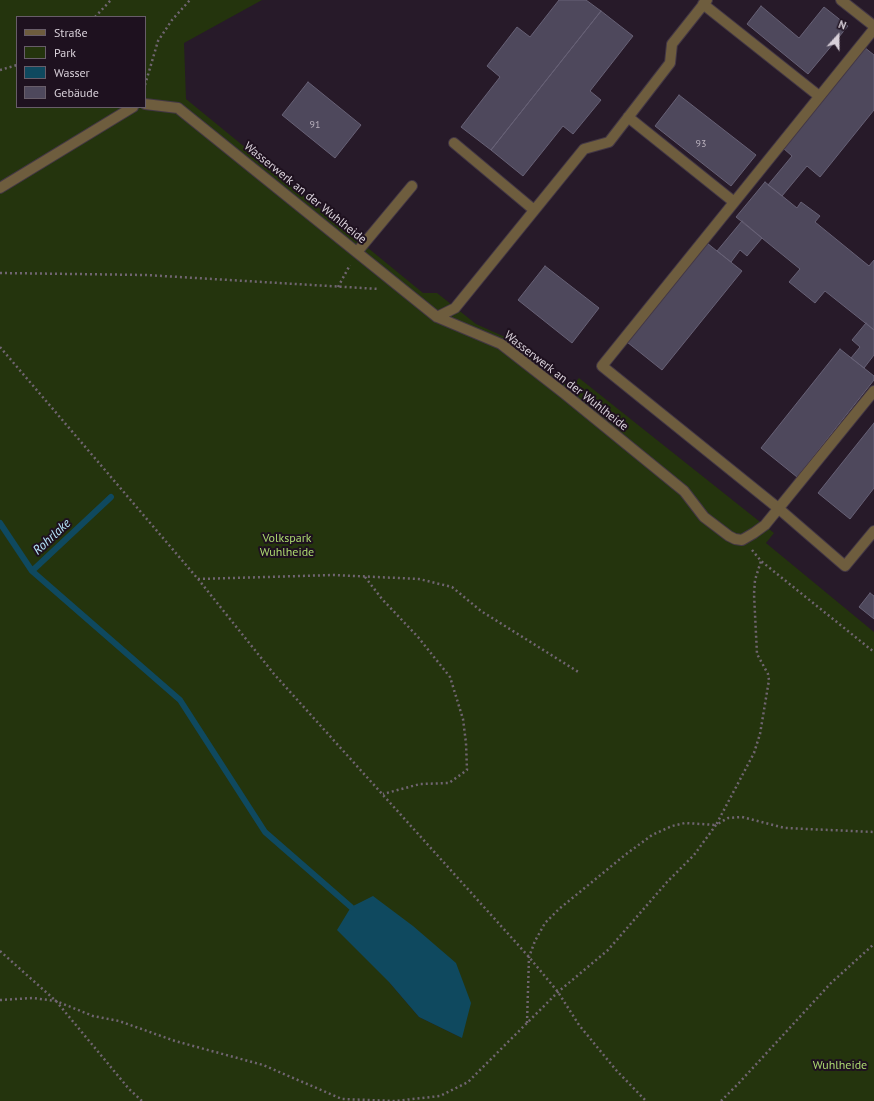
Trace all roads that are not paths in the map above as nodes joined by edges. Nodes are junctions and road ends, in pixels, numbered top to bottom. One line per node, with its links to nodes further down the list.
1 (841, 0): 3 (lane)
2 (705, 2): 4 (lane); 7 (lane)
3 (874, 27): 4 (lane)
4 (819, 96): 11 (lane)
5 (146, 104): 13 (lane, Wasserwerk an der Wuhlheide)
6 (131, 108): 10 (lane)
7 (628, 117): 11 (lane); 12 (lane)
8 (454, 143): 12 (lane)
9 (412, 186): 13 (lane)
10 (0, 188)
11 (734, 202): 16 (lane)
12 (534, 210): 14 (lane)
13 (357, 252): 14 (lane, Wasserwerk an der Wuhlheide)
14 (437, 317): 16 (lane, Wasserwerk an der Wuhlheide)
15 (874, 391): 16 (lane)
16 (778, 508): 17 (lane)
17 (874, 531)

